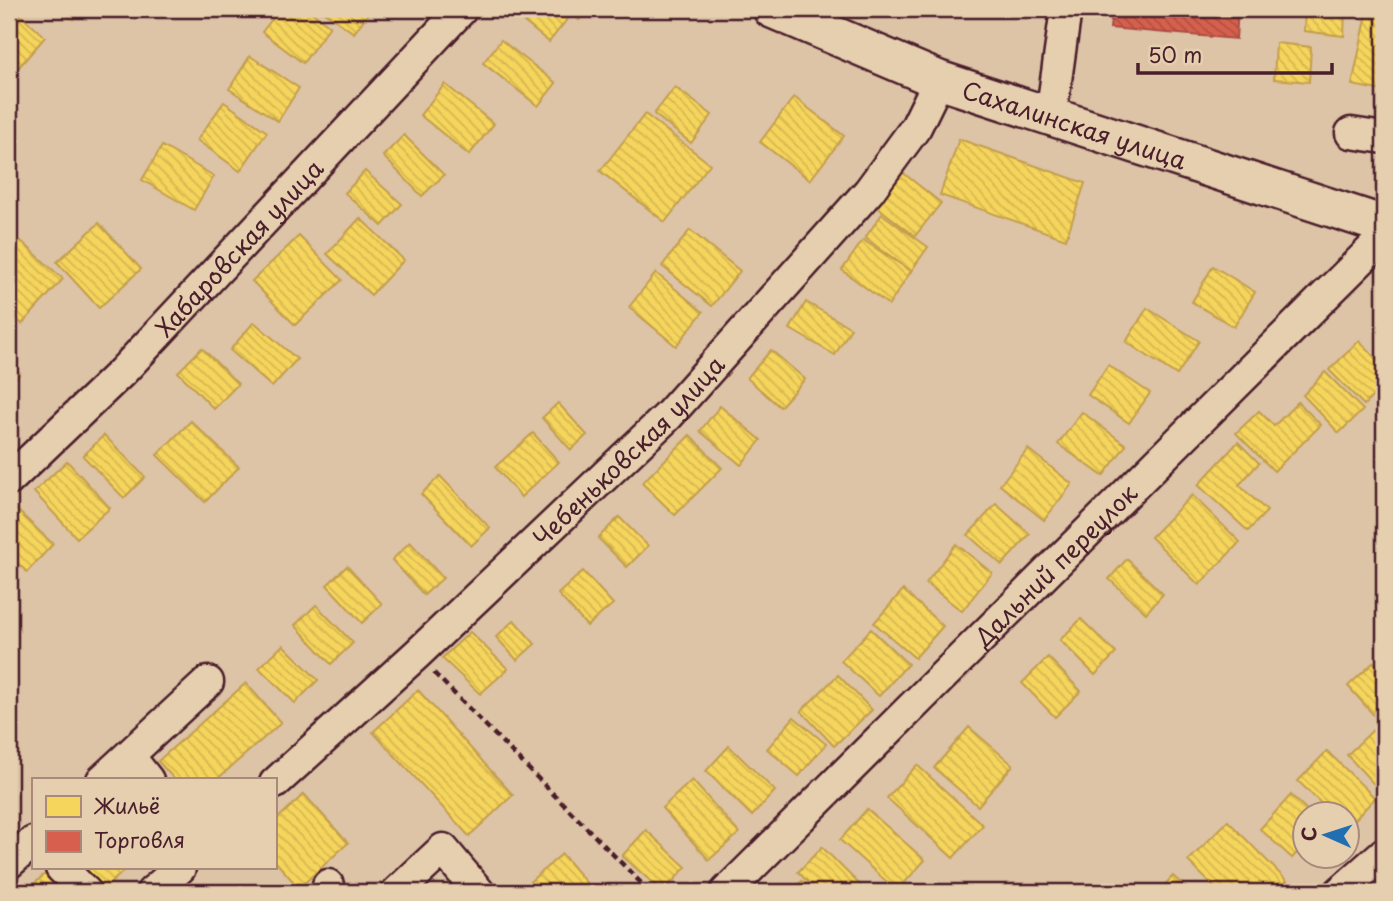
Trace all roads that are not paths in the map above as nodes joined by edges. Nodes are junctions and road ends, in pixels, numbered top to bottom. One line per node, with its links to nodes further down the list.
1 (462, 9): 10 (street, Хабаровская улица)
2 (772, 9): 4 (main road, Сахалинская улица)
3 (1066, 9): 5 (street)
4 (939, 80): 5 (main road, Сахалинская улица); 15 (street, Чебеньковская улица)
5 (1051, 116): 8 (main road, Сахалинская улица)
6 (1351, 133): 7 (street)
7 (1384, 138)
8 (1384, 225)
9 (1384, 237): 25 (street, Дальний переулок)
10 (9, 480)
11 (208, 682): 12 (street)
12 (129, 756): 13 (street); 14 (street)
13 (104, 778)
14 (146, 778)
15 (276, 782)
16 (32, 843): 18 (street)
17 (1384, 853): 26 (street)
18 (9, 863)
19 (63, 870): 21 (street)
20 (178, 870): 22 (street)
21 (86, 892)
22 (152, 892)
23 (397, 892): 24 (street)
24 (480, 892)
25 (726, 892)
26 (1340, 892)

